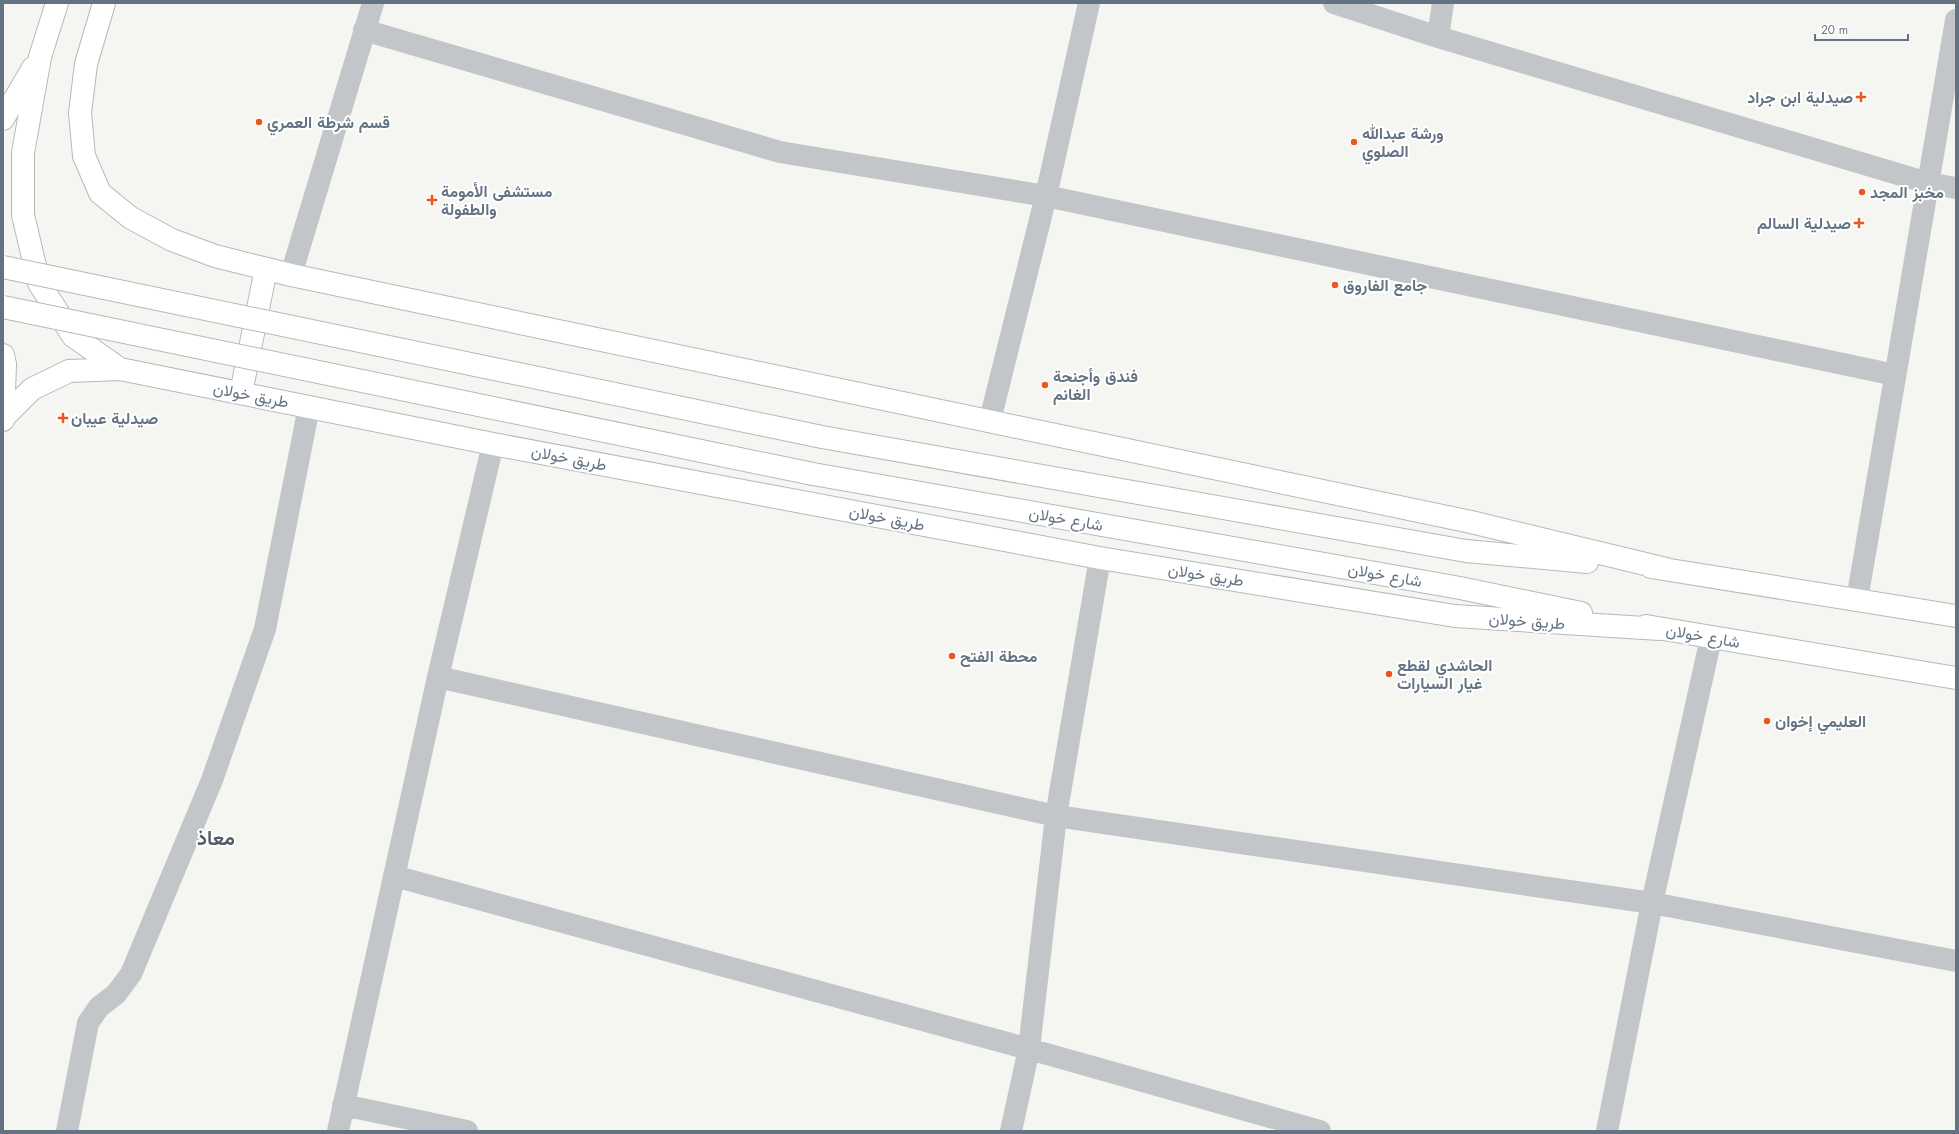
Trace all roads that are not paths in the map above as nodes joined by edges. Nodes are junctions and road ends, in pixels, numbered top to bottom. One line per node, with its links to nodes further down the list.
1 (57, 3): 10 (main road)
2 (104, 3): 16 (main road)
3 (373, 3): 8 (street)
4 (1089, 3): 14 (street)
5 (1334, 3): 9 (street)
6 (1443, 3): 9 (street)
7 (1956, 20): 12 (street)
8 (364, 30): 14 (street); 17 (street)
9 (1438, 37): 12 (street)
10 (40, 57): 11 (main road); 20 (main road)
11 (3, 119)
12 (1928, 183): 13 (street); 21 (street)
13 (1956, 188)
14 (1046, 196): 21 (street); 25 (street)
15 (3, 267): 29 (main road, bridge)
16 (266, 269): 17 (main road); 22 (main road)
17 (291, 275): 25 (main road)
18 (3, 307): 27 (main road, طريق خولان, bridge)
19 (3, 355): 24 (main road)
20 (120, 369): 22 (main road, طريق خولان); 24 (main road)
21 (1895, 375): 30 (street)
22 (241, 393): 23 (main road, طريق خولان)
23 (309, 407): 26 (main road, طريق خولان); 42 (street)
24 (3, 419)
25 (990, 420): 29 (main road)
26 (493, 444): 28 (main road, طريق خولان); 34 (street)
27 (813, 474): 32 (main road, شارع خولان)
28 (1100, 558): 32 (main road, طريق خولان); 36 (street)
29 (1666, 569): 30 (main road)
30 (1857, 600): 31 (main road)
31 (1956, 616)
32 (1660, 629): 33 (main road, شارع خولان)
33 (1711, 638): 35 (main road, شارع خولان); 38 (street)
34 (438, 677): 36 (street); 37 (street)
35 (1956, 678)
36 (1056, 816): 38 (street); 40 (street)
37 (394, 876): 40 (street); 41 (street)
38 (1652, 903): 39 (street); 47 (street)
39 (1956, 961)
40 (1029, 1049): 45 (street); 46 (street)
41 (343, 1105): 43 (street); 44 (street)
42 (67, 1131)
43 (338, 1131)
44 (467, 1131)
45 (1011, 1131)
46 (1320, 1131)
47 (1607, 1131)

